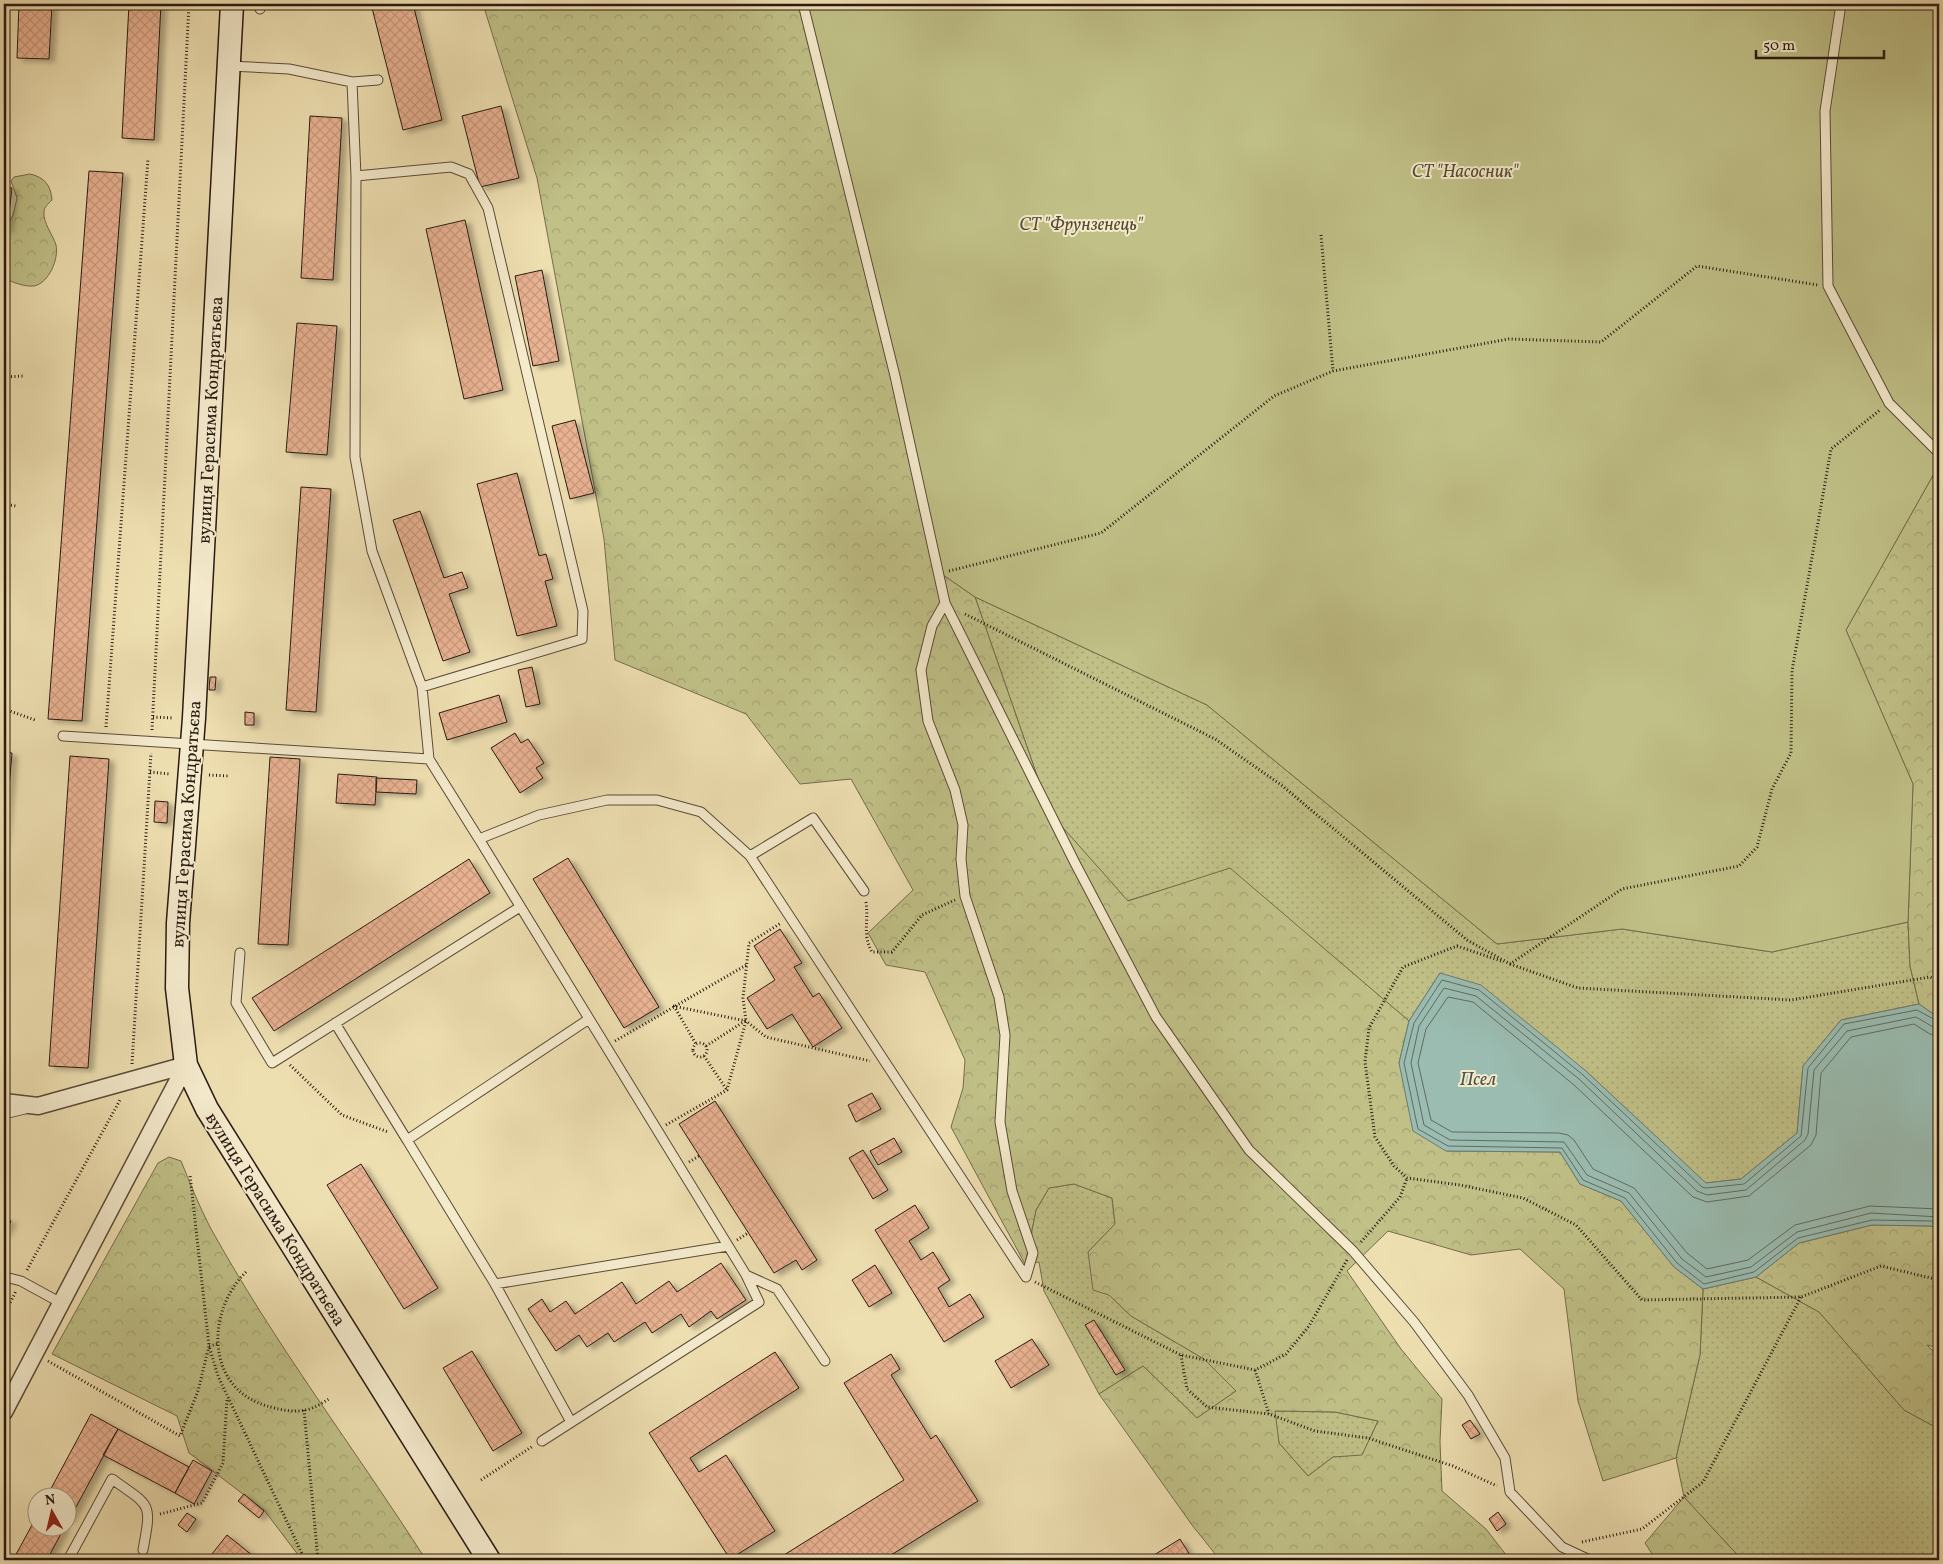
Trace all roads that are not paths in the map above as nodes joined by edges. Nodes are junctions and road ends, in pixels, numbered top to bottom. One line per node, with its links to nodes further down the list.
1 (232, 4): 4 (main road, вулиця Герасима Кондратьєва)
2 (804, 4): 9 (lane)
3 (1841, 4): 8 (lane)
4 (229, 66): 6 (lane); 12 (main road, вулиця Герасима Кондратьєва)
5 (378, 80): 6 (lane)
6 (352, 82): 7 (lane)
7 (356, 176): 10 (lane); 10 (lane)
8 (1939, 453)
9 (945, 604): 15 (lane); 38 (lane)
10 (422, 687): 13 (lane)
11 (63, 736): 12 (lane)
12 (192, 744): 13 (lane); 21 (main road, вулиця Герасима Кондратьєва)
13 (429, 759): 14 (lane)
14 (479, 839): 15 (lane); 17 (lane)
15 (750, 856): 16 (lane)
16 (864, 891)
17 (520, 907): 19 (lane); 20 (lane)
18 (240, 953): 20 (lane)
19 (589, 1019): 25 (lane); 26 (lane)
20 (335, 1023): 25 (lane)
21 (186, 1065): 23 (street); 30 (street); 37 (main road, вулиця Герасима Кондратьєва)
22 (4, 1102): 23 (street)
23 (38, 1106): 24 (lane)
24 (4, 1114)
25 (407, 1140): 29 (lane)
26 (728, 1246): 27 (lane); 29 (lane)
27 (746, 1275): 31 (lane); 33 (lane)
28 (4, 1279): 30 (lane)
29 (494, 1284): 33 (lane)
30 (62, 1304): 32 (street)
31 (825, 1361)
32 (4, 1412)
33 (571, 1422): 34 (lane)
34 (542, 1441)
35 (143, 1550): 36 (lane)
36 (68, 1560)
37 (489, 1560)
38 (1590, 1560)

